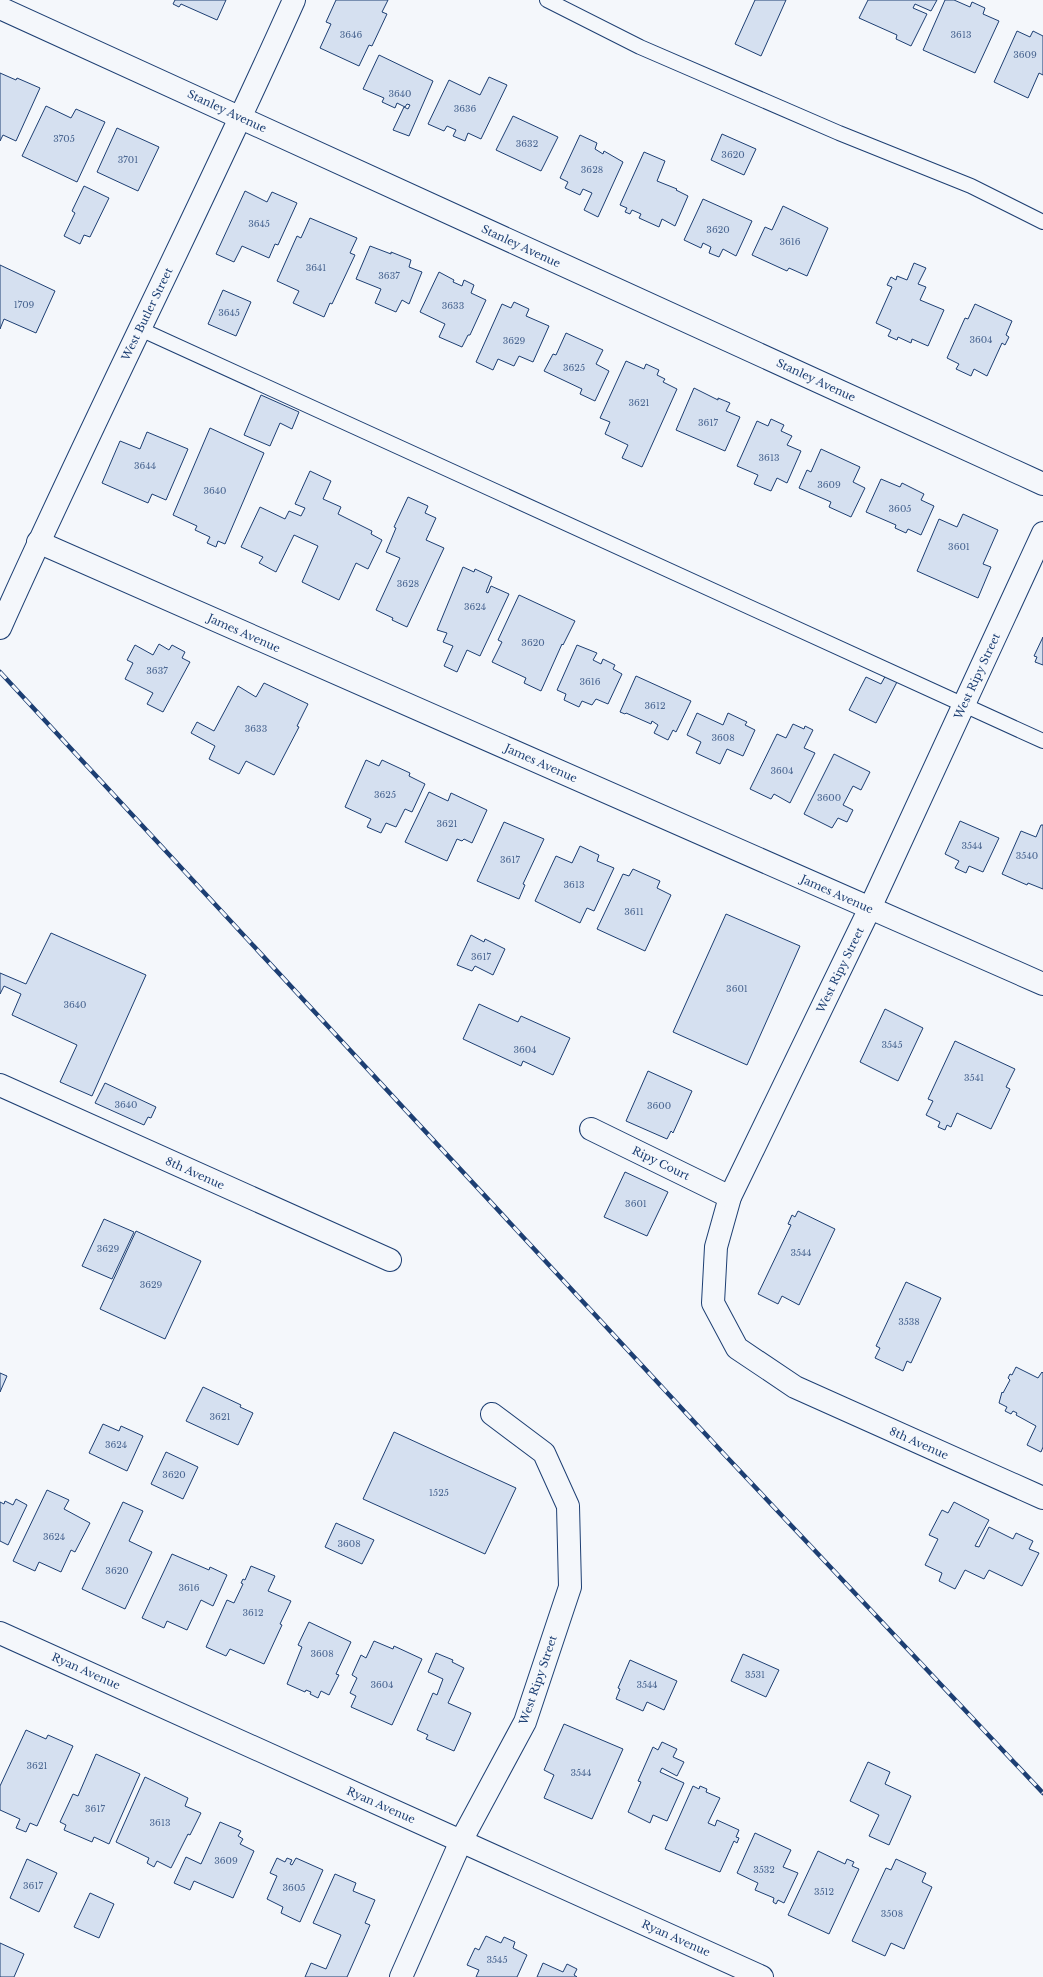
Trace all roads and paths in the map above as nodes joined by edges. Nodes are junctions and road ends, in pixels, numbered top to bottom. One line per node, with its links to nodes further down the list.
1 (294, 0): 4 (street, West Butler Street)
2 (546, 0): 5 (lane)
3 (0, 8): 4 (street, Stanley Avenue)
4 (241, 118): 6 (street, West Butler Street); 7 (street, Stanley Avenue)
5 (1043, 222)
6 (140, 329): 9 (street, West Butler Street); 11 (lane)
7 (1043, 484)
8 (1043, 533): 11 (street, West Ripy Street)
9 (38, 542): 10 (street, West Butler Street); 13 (street, James Avenue)
10 (0, 628)
11 (964, 705): 12 (lane); 13 (street, West Ripy Street)
12 (1043, 741)
13 (870, 908): 14 (street, James Avenue); 17 (street, West Ripy Street)
14 (1043, 984)
15 (0, 1085): 18 (street, 8th Avenue)
16 (591, 1129): 17 (street, Ripy Court)
17 (730, 1197): 19 (street, West Ripy Street)
18 (390, 1260)
19 (795, 1387): 21 (street, 8th Avenue)
20 (492, 1414): 23 (street, West Ripy Street)
21 (1043, 1498)
22 (0, 1633): 23 (street, Ryan Avenue)
23 (461, 1841): 24 (street, West Ripy Street); 25 (street, Ryan Avenue)
24 (401, 1977)
25 (762, 1977)

